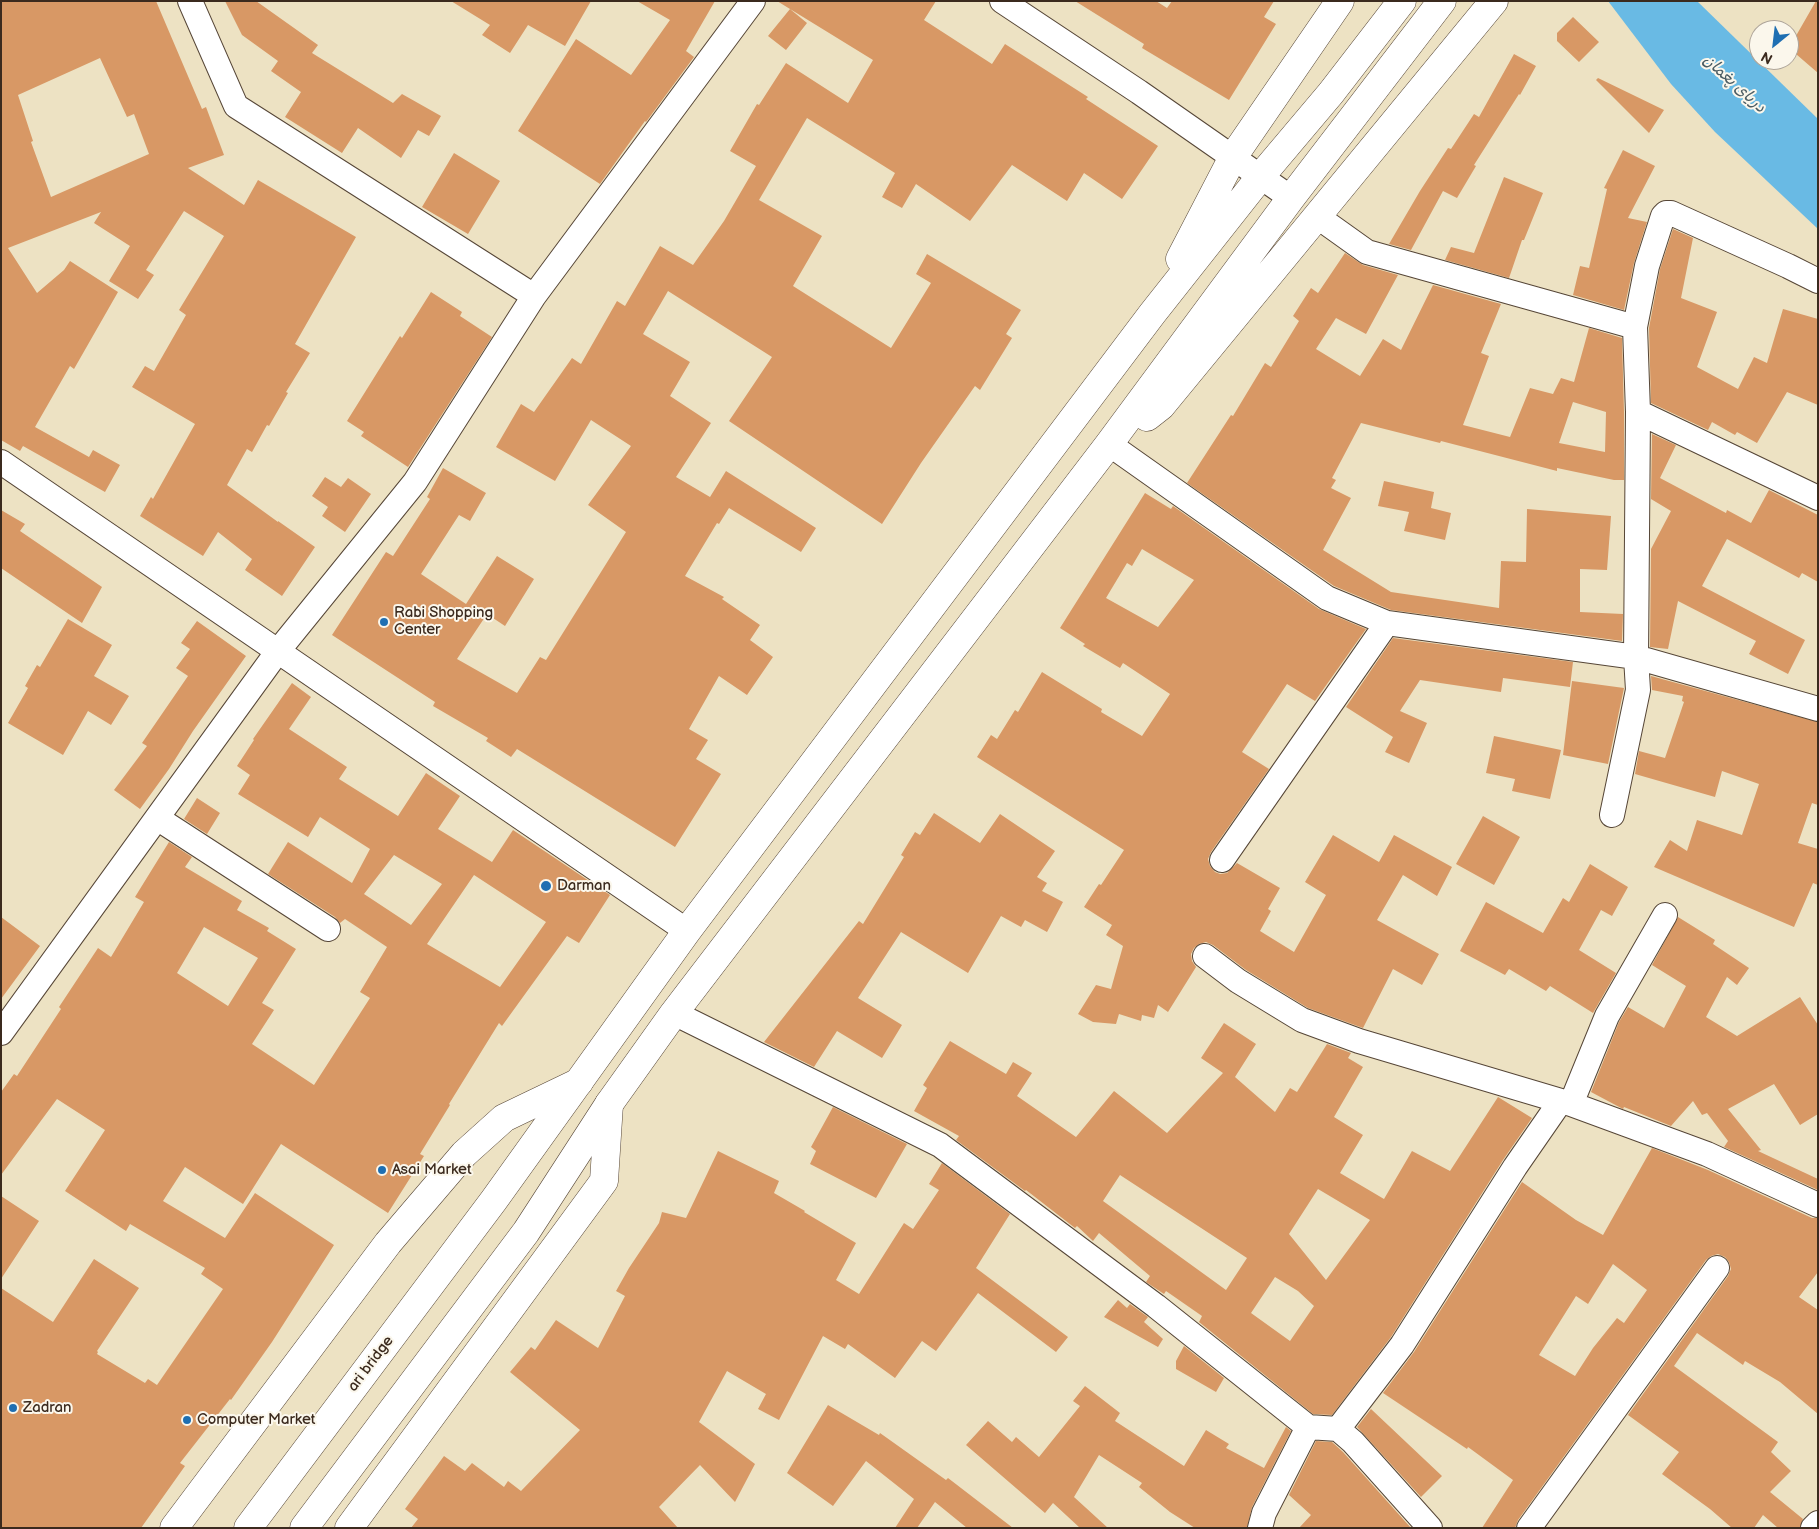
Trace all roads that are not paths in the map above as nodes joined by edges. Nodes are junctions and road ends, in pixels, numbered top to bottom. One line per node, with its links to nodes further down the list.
1 (190, 1): 13 (street)
2 (753, 1): 13 (street)
3 (1002, 1): 8 (street)
4 (1340, 1): 8 (main road)
5 (1402, 1): 9 (main road)
6 (1442, 1): 10 (main road)
7 (1494, 1): 11 (main road)
8 (1233, 157): 9 (street); 14 (main road)
9 (1261, 176): 10 (street); 14 (main road)
10 (1291, 198): 17 (main road)
11 (1318, 217): 15 (street); 17 (main road)
12 (1818, 281): 15 (street)
13 (534, 296): 23 (street)
14 (1152, 314): 20 (main road, ari bridge)
15 (1636, 327): 16 (street)
16 (1638, 412): 19 (street); 24 (street)
17 (1109, 444): 21 (street); 22 (main road)
18 (1, 462): 23 (street)
19 (1818, 498)
20 (928, 611): 22 (main road); 31 (main road, ari bridge)
21 (1387, 623): 24 (street); 28 (street)
22 (958, 642): 33 (main road)
23 (278, 651): 27 (street); 31 (street)
24 (1636, 657): 25 (street); 26 (street)
25 (1818, 709)
26 (1612, 815)
27 (157, 818): 30 (street); 34 (street)
28 (1222, 860)
29 (1665, 915): 36 (street)
30 (328, 929)
31 (687, 931): 35 (main road, ari bridge)
32 (1205, 956): 36 (street)
33 (674, 1013): 37 (main road); 40 (street)
34 (1, 1033)
35 (579, 1082): 43 (main road); 44 (main road, ari bridge)
36 (1565, 1103): 38 (street); 41 (street)
37 (609, 1104): 45 (main road); 46 (main road)
38 (1818, 1205)
39 (1717, 1268): 49 (street)
40 (1308, 1427): 41 (street); 47 (street)
41 (1338, 1429): 48 (street)
42 (1818, 1523): 50 (street)
43 (174, 1528)
44 (248, 1528)
45 (304, 1528)
46 (348, 1528)
47 (1260, 1528)
48 (1430, 1528)
49 (1529, 1528)
50 (1813, 1528)

